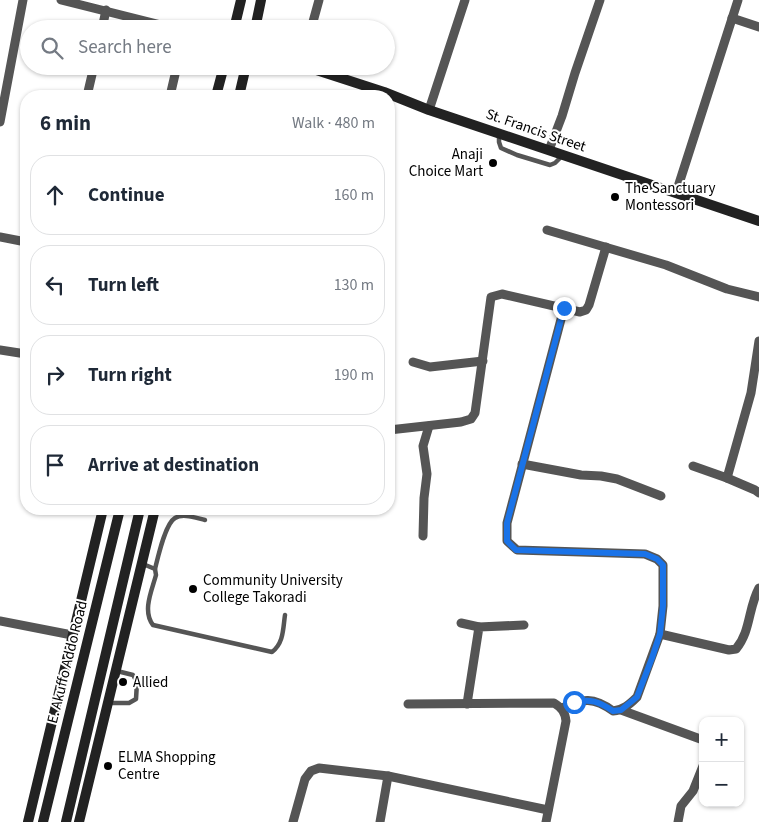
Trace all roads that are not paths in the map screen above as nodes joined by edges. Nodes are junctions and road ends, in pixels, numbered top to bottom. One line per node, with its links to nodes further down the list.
1 (23, 0): 29 (street)
2 (61, 0): 9 (street)
3 (241, 0): 13 (main road)
4 (261, 0): 14 (main road)
5 (319, 0): 15 (street)
6 (465, 0): 28 (street)
7 (600, 0): 31 (street)
8 (738, 0): 10 (street)
9 (106, 10): 11 (street); 12 (street)
10 (732, 18): 16 (street); 33 (street)
11 (104, 20)
12 (143, 20)
13 (236, 20)
14 (257, 20)
15 (313, 20)
16 (759, 26)
17 (92, 75): 22 (street)
18 (174, 75): 23 (street)
19 (222, 75): 24 (main road)
20 (244, 75): 25 (main road)
21 (330, 75): 26 (main road, St. Francis Street)
22 (88, 90)
23 (171, 90)
24 (218, 90)
25 (240, 90)
26 (373, 90)
27 (395, 98): 28 (main road, St. Francis Street)
28 (429, 110): 30 (main road, St. Francis Street)
29 (0, 122)
30 (499, 134): 31 (main road, St. Francis Street); 32 (lane)
31 (549, 150): 32 (main road, St. Francis Street)
32 (563, 155): 33 (main road, St. Francis Street)
33 (676, 193): 34 (main road, St. Francis Street)
34 (759, 221)
35 (547, 230): 38 (street)
36 (0, 237): 37 (street)
37 (20, 241)
38 (606, 246): 39 (street); 40 (street)
39 (759, 297)
40 (564, 308): 44 (street); 48 (street)
41 (759, 341): 50 (street)
42 (0, 350): 43 (street)
43 (20, 353)
44 (483, 361): 45 (street); 46 (street)
45 (414, 362)
46 (429, 426): 47 (street); 58 (street)
47 (395, 429)
48 (522, 464): 52 (street); 67 (street)
49 (693, 466): 50 (street)
50 (727, 478): 51 (street)
51 (759, 493)
52 (661, 496)
53 (101, 515): 68 (main road)
54 (119, 515): 80 (main road, E. Akuffo Addo Road)
55 (139, 515): 81 (main road)
56 (153, 515): 59 (main road)
57 (206, 520): 60 (lane)
58 (423, 536)
59 (141, 564): 60 (lane); 69 (main road)
60 (155, 569): 62 (lane)
61 (759, 588): 67 (street)
62 (285, 615)
63 (0, 621): 68 (street)
64 (461, 623): 66 (street)
65 (524, 625): 66 (street)
66 (479, 627): 72 (street)
67 (660, 634): 74 (street)
68 (72, 635): 79 (main road)
69 (116, 670): 70 (main road); 70 (lane)
70 (108, 703): 82 (main road)
71 (408, 704): 72 (street)
72 (467, 704): 73 (street)
73 (562, 708): 74 (street); 78 (street)
74 (621, 710): 75 (street)
75 (699, 739)
76 (388, 776): 78 (street); 83 (street); 84 (street)
77 (699, 776): 86 (street)
78 (548, 810): 85 (street)
79 (28, 822)
80 (43, 822)
81 (66, 822)
82 (79, 822)
83 (293, 822)
84 (380, 822)
85 (546, 822)
86 (678, 822)

